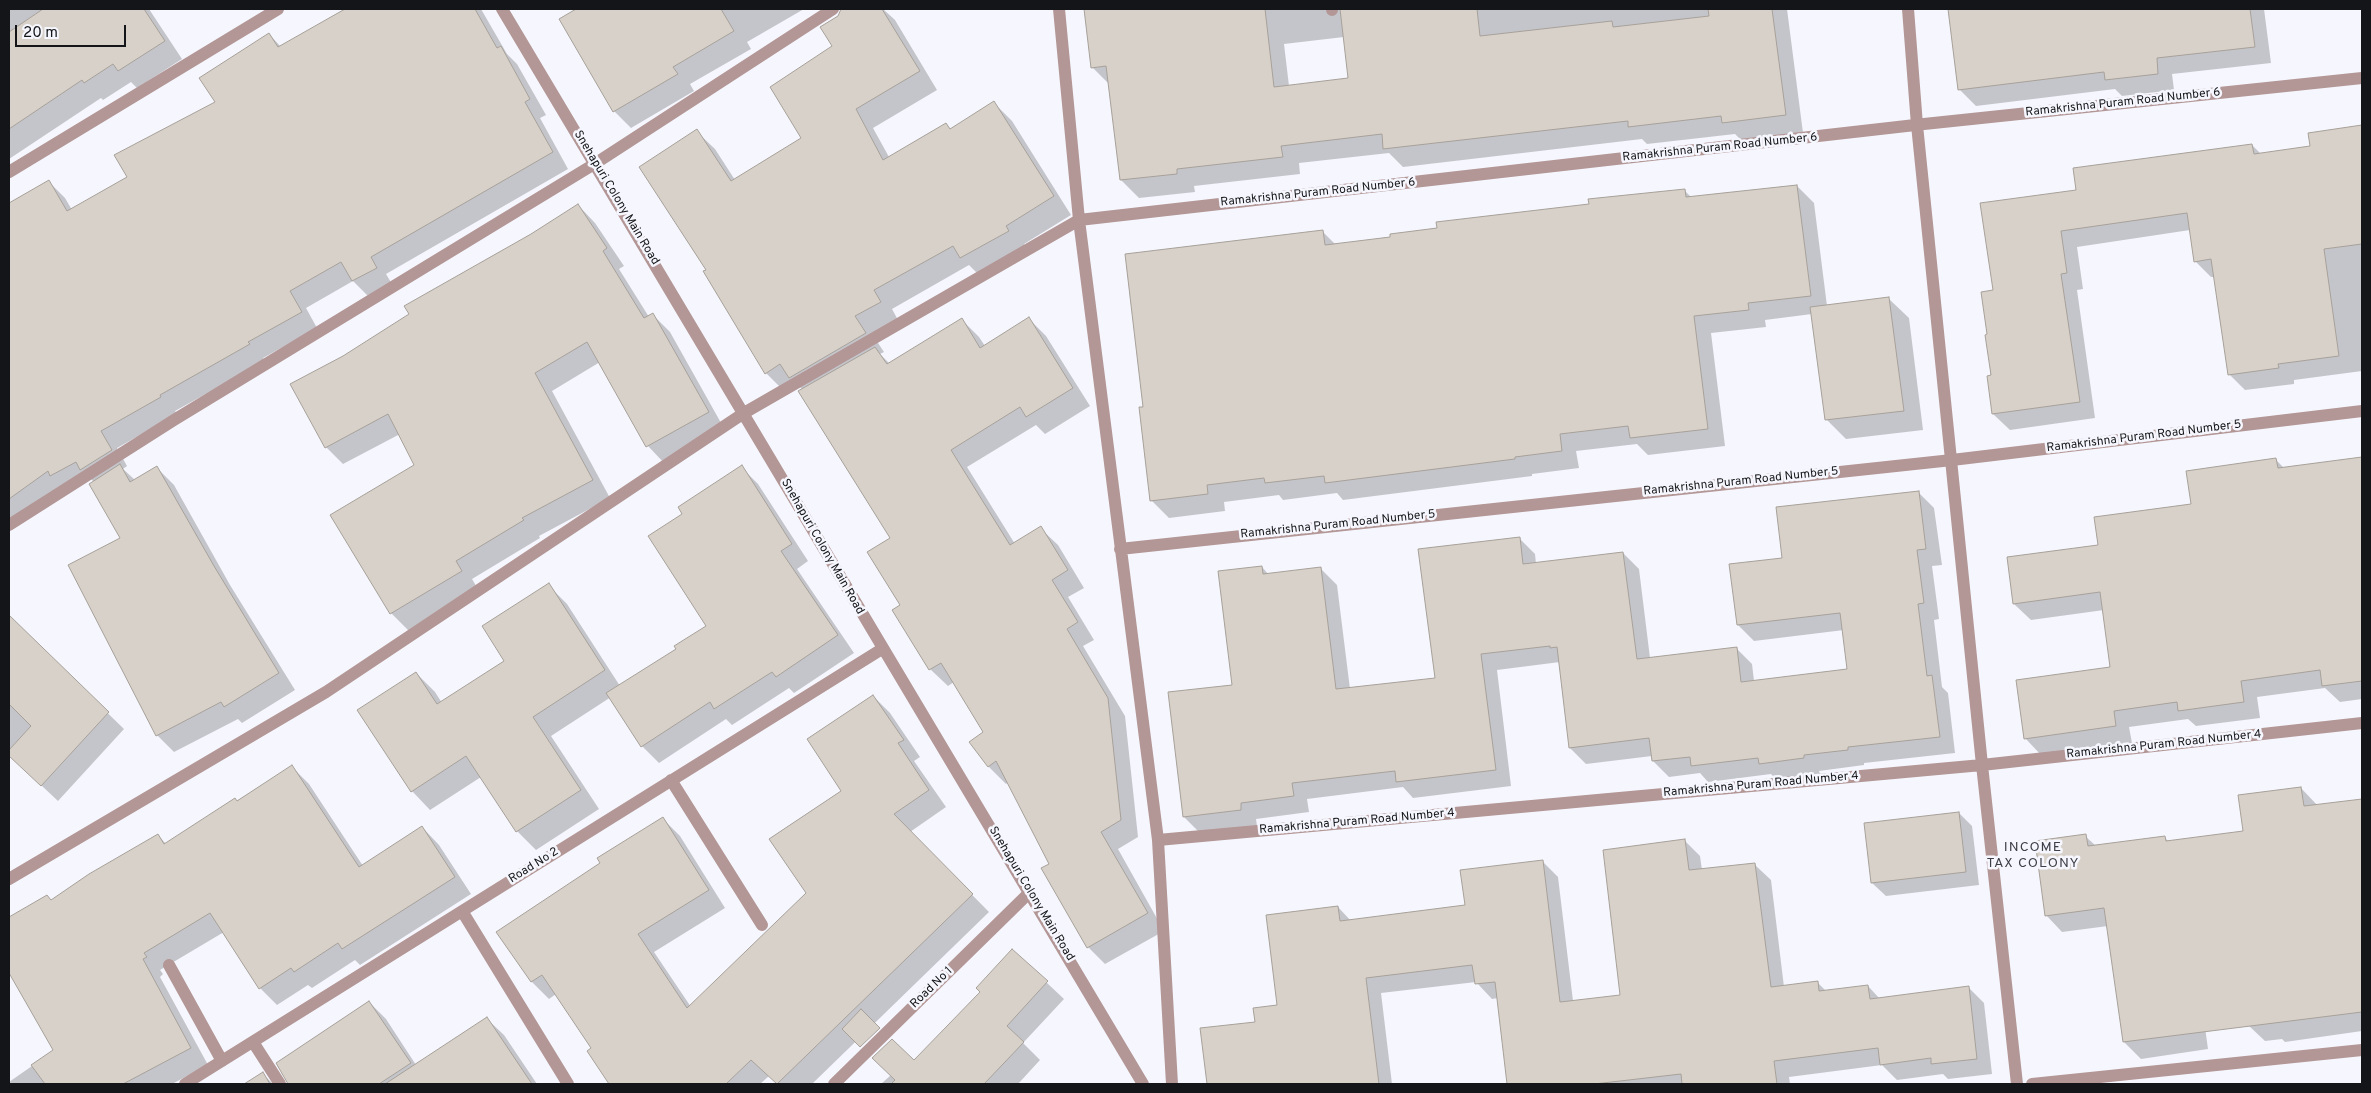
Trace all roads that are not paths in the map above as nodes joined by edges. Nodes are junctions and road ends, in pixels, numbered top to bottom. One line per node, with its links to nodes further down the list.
1 (278, 9): 9 (street)
2 (502, 9): 8 (street, Snehapuri Colony Main Road)
3 (833, 9): 8 (street)
4 (1059, 9): 10 (street)
5 (1908, 9): 7 (street)
6 (2362, 78): 7 (street, Ramakrishna Puram Road Number 6)
7 (1917, 125): 10 (street, Ramakrishna Puram Road Number 6); 13 (street)
8 (596, 163): 12 (street, Snehapuri Colony Main Road); 14 (street)
9 (9, 172)
10 (1079, 220): 12 (street); 15 (street)
11 (2362, 411): 13 (street, Ramakrishna Puram Road Number 5)
12 (744, 413): 16 (street, Snehapuri Colony Main Road); 21 (street)
13 (1952, 460): 15 (street, Ramakrishna Puram Road Number 5); 18 (street)
14 (9, 525)
15 (1120, 549): 20 (street)
16 (882, 649): 19 (street, Road No 2); 22 (street, Snehapuri Colony Main Road)
17 (2362, 723): 18 (street, Ramakrishna Puram Road Number 4)
18 (1982, 765): 20 (street, Ramakrishna Puram Road Number 4); 35 (street)
19 (671, 780): 23 (street, Road No 2); 24 (street)
20 (1158, 840): 34 (street)
21 (9, 879)
22 (1030, 892): 32 (street, Road No 1); 33 (street, Snehapuri Colony Main Road)
23 (462, 911): 26 (street, Road No 2); 31 (street)
24 (762, 924)
25 (168, 965): 28 (street)
26 (253, 1042): 28 (street, Road No 2); 30 (street)
27 (2362, 1050): 36 (street)
28 (222, 1061): 29 (street, Road No 2)
29 (185, 1084)
30 (280, 1084)
31 (568, 1084)
32 (834, 1084)
33 (1143, 1084)
34 (1172, 1084)
35 (2017, 1084)
36 (2032, 1084)

